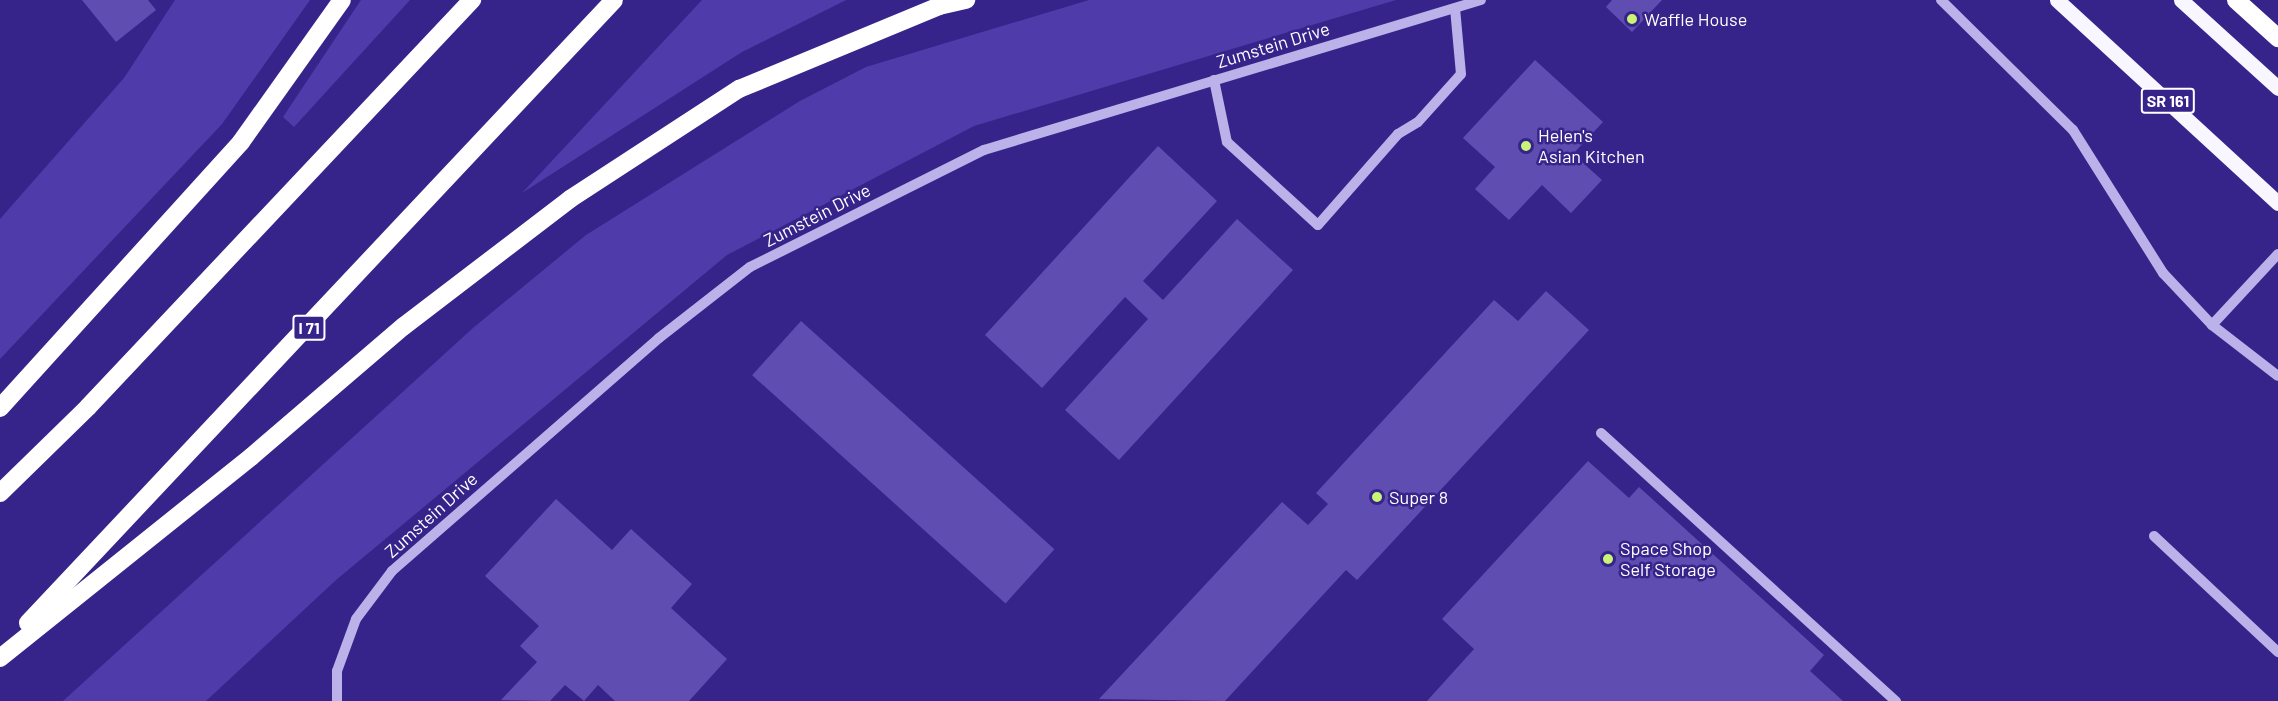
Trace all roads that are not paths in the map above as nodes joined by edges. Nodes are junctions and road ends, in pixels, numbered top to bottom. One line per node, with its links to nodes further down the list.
1 (342, 0): 18 (highway)
2 (472, 0): 20 (highway)
3 (614, 0): 23 (highway, I 71)
4 (966, 0): 24 (highway)
5 (1481, 0): 10 (street, Zumstein Drive)
6 (1941, 0): 16 (street)
7 (2057, 0): 14 (main road, SR 161)
8 (2181, 0): 13 (main road)
9 (2236, 0): 11 (highway)
10 (1455, 8): 12 (street, Zumstein Drive); 12 (street)
11 (2278, 38)
12 (1214, 80): 25 (street, Zumstein Drive)
13 (2278, 88)
14 (2278, 203)
15 (2278, 254): 16 (street)
16 (2212, 325): 17 (street)
17 (2278, 376)
18 (0, 408)
19 (1601, 433): 26 (street)
20 (0, 493)
21 (2154, 536): 22 (street)
22 (2278, 652)
23 (0, 653)
24 (0, 658)
25 (337, 701)
26 (1896, 701)

